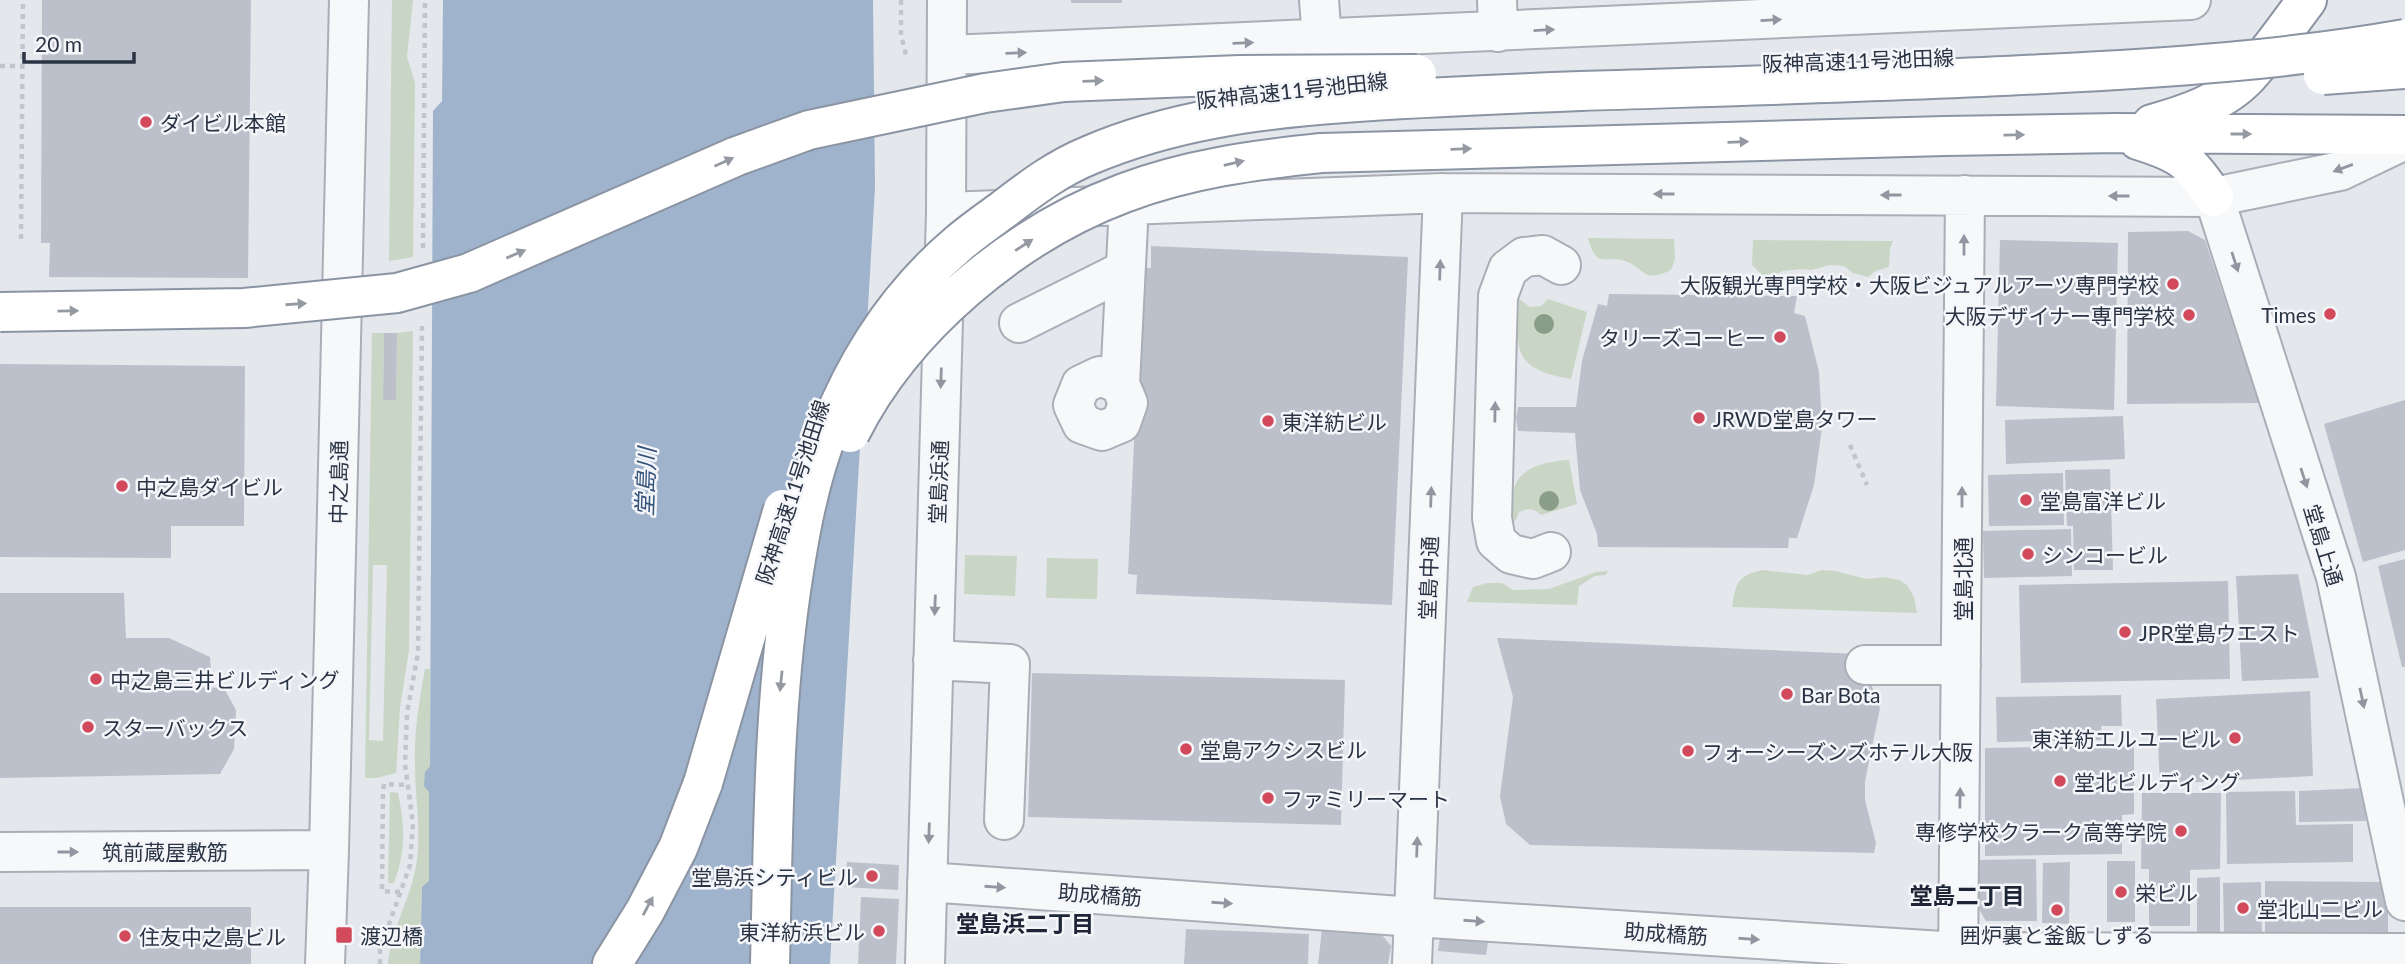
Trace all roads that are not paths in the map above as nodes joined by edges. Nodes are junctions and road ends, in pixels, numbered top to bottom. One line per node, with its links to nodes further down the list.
1 (349, 0): 37 (street, 中之島通)
2 (947, 0): 11 (street, 堂島浜通)
3 (1319, 0): 8 (street)
4 (2191, 0): 6 (street, one-way to 4)
5 (2307, 0): 15 (highway)
6 (1497, 16): 8 (street)
7 (2405, 17): 12 (highway, 阪神高速11号池田線)
8 (1322, 39): 11 (street, one-way to 8)
9 (2405, 39): 12 (highway, 阪神高速11号池田線, bridge)
10 (2405, 46): 12 (highway, bridge)
11 (948, 55): 21 (street, 堂島浜通)
12 (1977, 66): 13 (highway, bridge); 14 (highway, 阪神高速11号池田線); 46 (highway, 阪神高速11号池田線, one-way to 46, bridge)
13 (2405, 69)
14 (1486, 73): 24 (highway, one-way to 14, bridge); 35 (highway, 阪神高速11号池田線, bridge)
15 (2116, 133): 16 (highway, one-way to 16); 19 (highway); 35 (highway, one-way to 15, bridge)
16 (2405, 138): 19 (street, one-way to 19)
17 (1443, 192): 18 (street, one-way to 17); 20 (street); 26 (street, 堂島中通, one-way to 17)
18 (1965, 195): 19 (street, one-way to 18); 34 (street, 堂島北通, one-way to 18)
19 (2214, 197): 40 (street, 堂島上通, one-way to 40)
20 (1129, 205): 21 (street); 23 (street)
21 (946, 212): 32 (street, 堂島浜通, one-way to 32)
22 (1561, 265): 27 (street)
23 (1125, 270): 25 (street); 28 (street)
24 (0, 312)
25 (1020, 323)
26 (1437, 355): 27 (street); 29 (street, 堂島中通)
27 (1496, 357): 30 (street, one-way to 27)
28 (1120, 384)
29 (1433, 452): 30 (street); 41 (street, 堂島中通, one-way to 29)
30 (1494, 452): 31 (street)
31 (1551, 552)
32 (933, 660): 36 (street); 39 (street, 堂島浜通, one-way to 39)
33 (1865, 666): 34 (street)
34 (1961, 666): 43 (street, 堂島北通, one-way to 34)
35 (703, 783): 45 (highway, 阪神高速11号池田線, one-way to 35)
36 (1004, 820)
37 (329, 850): 38 (street, 筑前蔵屋敷筋, one-way to 37); 44 (street, 中之島通)
38 (0, 852)
39 (927, 882): 41 (street, 助成橋筋, one-way to 41); 47 (street, 堂島浜通)
40 (2405, 901)
41 (1414, 917): 43 (street, 助成橋筋, one-way to 43); 48 (street, 堂島中通)
42 (2405, 953): 43 (street, 助成橋筋)
43 (1958, 958)
44 (325, 964)
45 (612, 964)
46 (771, 964)
47 (925, 964)
48 (1412, 964)

